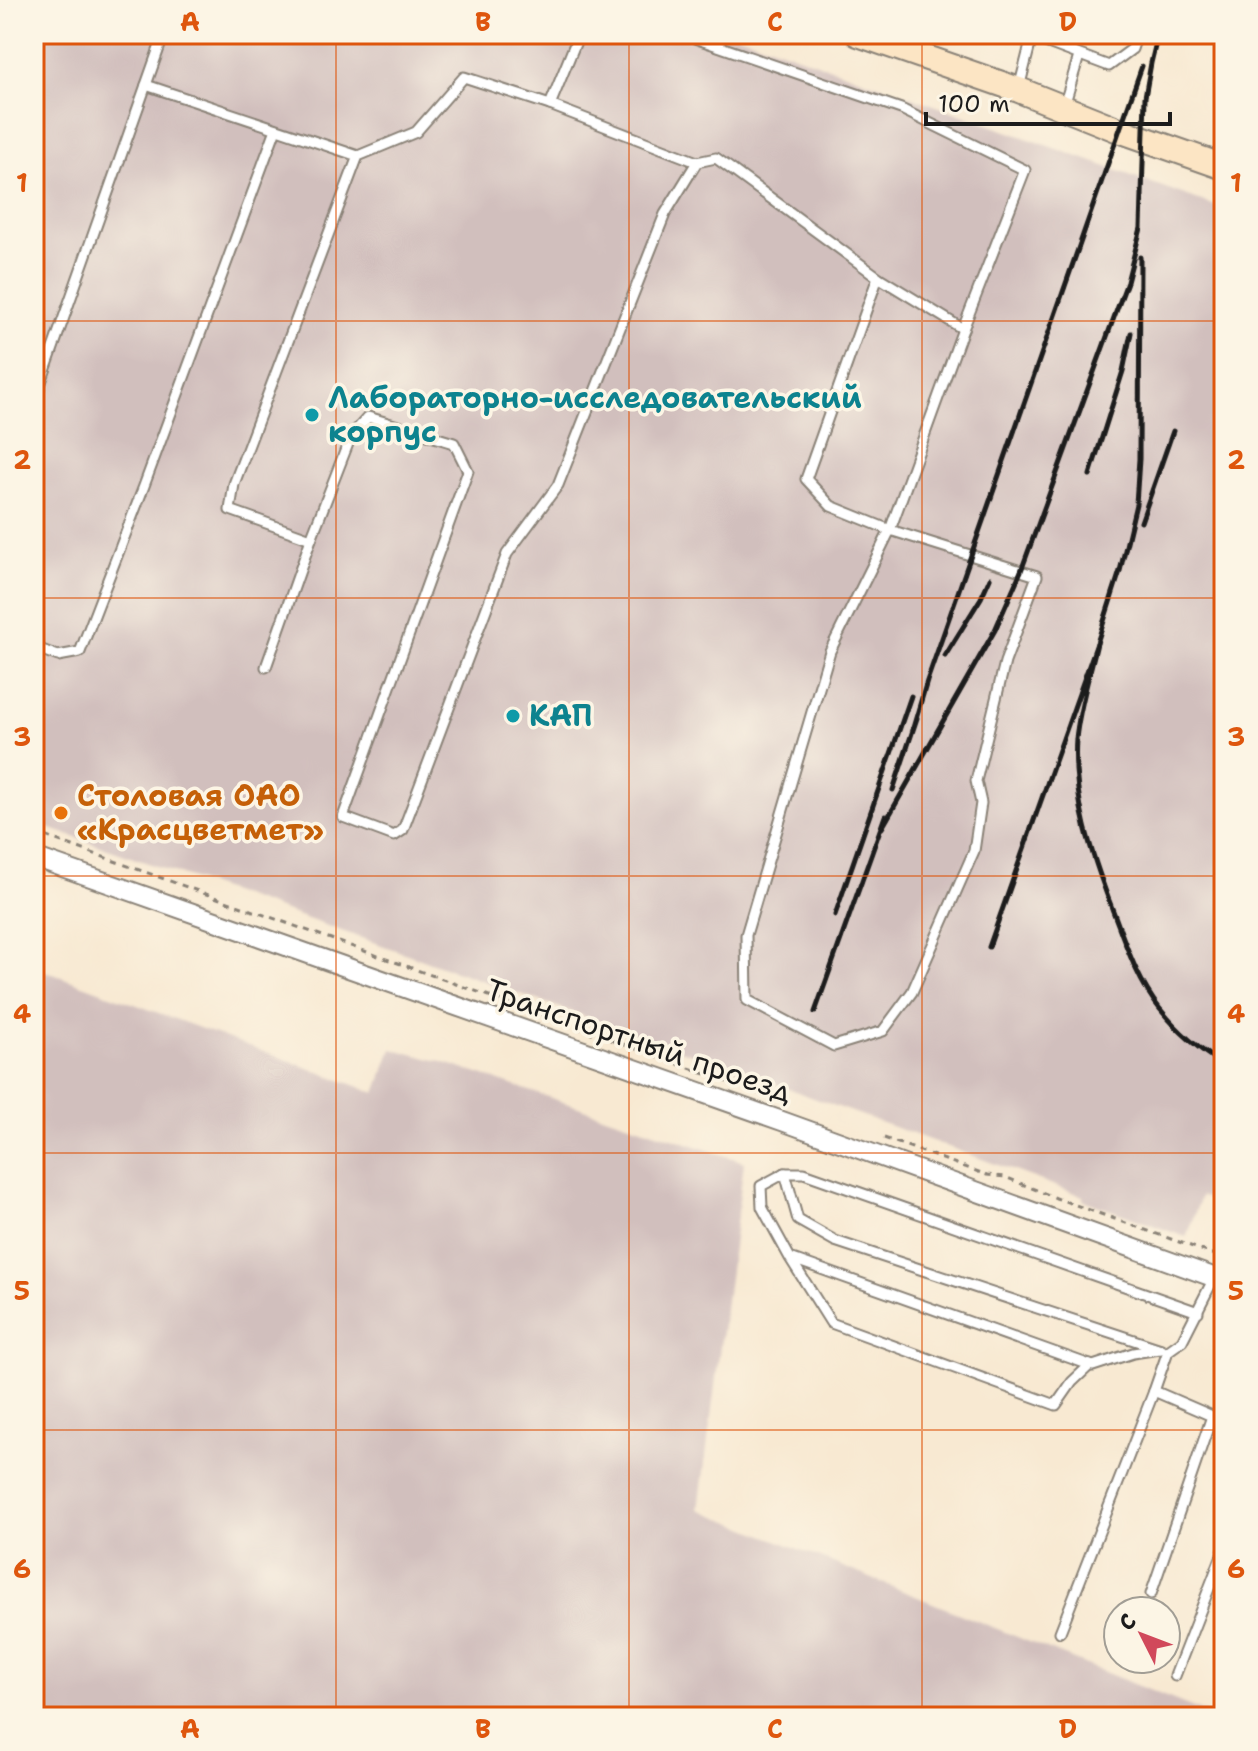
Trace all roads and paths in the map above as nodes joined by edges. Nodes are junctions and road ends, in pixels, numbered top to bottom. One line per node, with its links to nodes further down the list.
1 (164, 34): 8 (lane)
2 (579, 34): 10 (lane)
3 (683, 34): 17 (lane)
4 (858, 34): 9 (street)
5 (1137, 34): 7 (lane)
6 (1028, 36): 7 (lane); 9 (lane)
7 (1079, 56): 11 (lane)
8 (146, 85): 12 (lane); 18 (lane)
9 (1019, 90): 11 (street)
10 (550, 105): 13 (lane); 15 (lane)
11 (1063, 107): 14 (street)
12 (276, 129): 13 (lane); 21 (lane)
13 (358, 156): 20 (lane)
14 (1222, 160)
15 (697, 162): 16 (lane); 20 (lane)
16 (878, 277): 17 (lane); 19 (lane)
17 (963, 329): 19 (lane)
18 (34, 402)
19 (890, 530): 19 (lane)
20 (311, 539): 22 (lane)
21 (34, 647)
22 (266, 667)
23 (34, 832): 25 (path)
24 (34, 857): 30 (street, Транспортный проезд)
25 (764, 1095)
26 (883, 1138): 29 (path)
27 (785, 1173): 28 (lane); 31 (lane); 32 (lane)
28 (790, 1258): 33 (lane); 33 (lane)
29 (1224, 1258)
30 (1219, 1280): 31 (lane)
31 (1198, 1312): 32 (lane)
32 (1165, 1350): 33 (lane); 34 (lane)
33 (1090, 1365)
34 (1154, 1391): 35 (lane); 39 (lane)
35 (1212, 1416): 36 (lane); 38 (lane)
36 (1224, 1420)
37 (1224, 1550): 40 (lane)
38 (1151, 1594)
39 (1060, 1632)
40 (1175, 1676)

